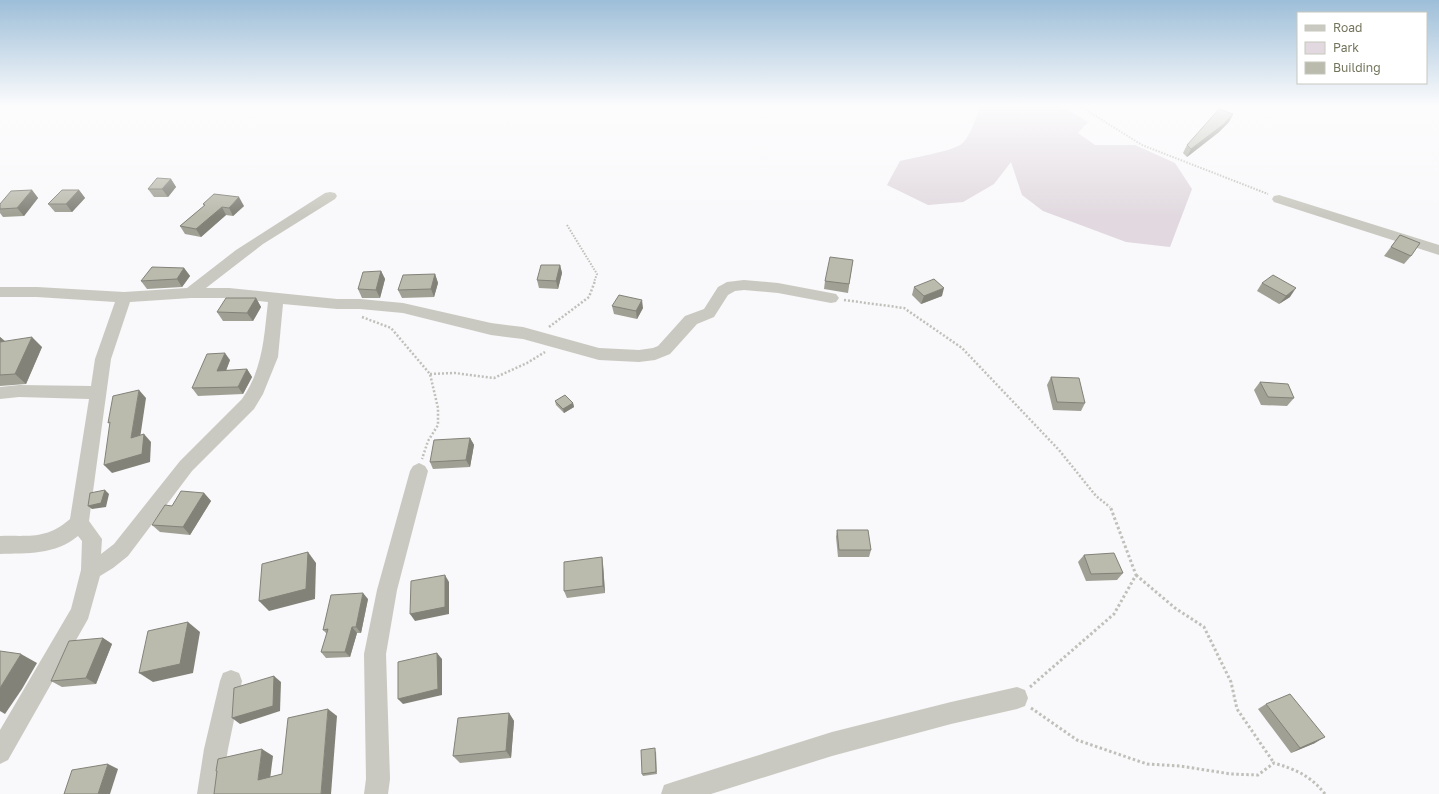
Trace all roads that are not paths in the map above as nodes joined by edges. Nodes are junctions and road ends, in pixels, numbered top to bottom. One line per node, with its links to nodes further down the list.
1 (330, 196): 5 (street)
2 (1280, 199): 3 (street)
3 (1439, 250)
4 (0, 292): 6 (street)
5 (191, 293): 6 (street); 7 (street)
6 (124, 297): 10 (street)
7 (276, 297): 8 (street); 14 (street)
8 (831, 298)
9 (0, 393): 10 (street)
10 (98, 393): 12 (street)
11 (419, 471): 19 (street)
12 (79, 523): 13 (street); 14 (street)
13 (0, 545)
14 (91, 570): 17 (street)
15 (231, 681): 18 (street)
16 (1017, 698): 20 (street)
17 (0, 752)
18 (209, 794)
19 (376, 794)
20 (673, 794)

